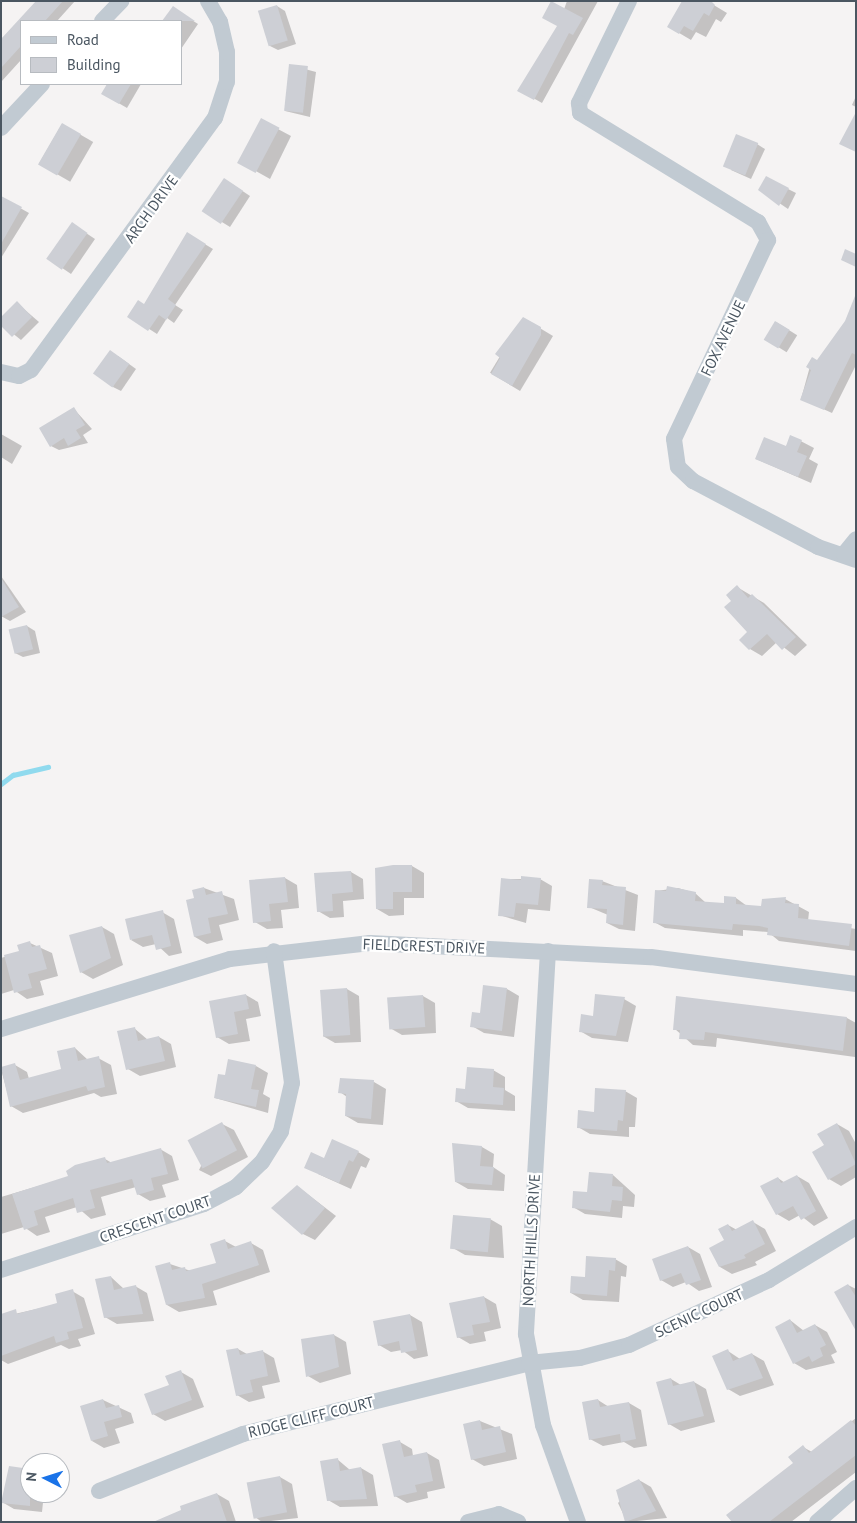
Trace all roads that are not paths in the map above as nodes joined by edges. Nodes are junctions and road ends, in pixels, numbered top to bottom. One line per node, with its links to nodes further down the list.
1 (121, 1): 4 (street)
2 (208, 1): 7 (street, ARCH DRIVE)
3 (629, 1): 9 (street, FOX AVENUE)
4 (103, 20)
5 (41, 85): 6 (street)
6 (1, 128)
7 (1, 372)
8 (856, 539): 9 (street)
9 (850, 557)
10 (548, 951): 11 (street, FIELDCREST DRIVE); 12 (street, FIELDCREST DRIVE); 16 (street, NORTH HILLS DRIVE)
11 (274, 952): 13 (street, FIELDCREST DRIVE); 15 (street, CRESCENT COURT)
12 (856, 984)
13 (1, 1029)
14 (856, 1227): 16 (street, SCENIC COURT)
15 (1, 1270)
16 (529, 1362): 18 (street, RIDGE CLIFF COURT); 21 (street, NORTH HILLS DRIVE)
17 (856, 1488): 22 (street)
18 (99, 1492)
19 (468, 1522): 20 (street)
20 (518, 1522)
21 (578, 1522)
22 (817, 1522)

